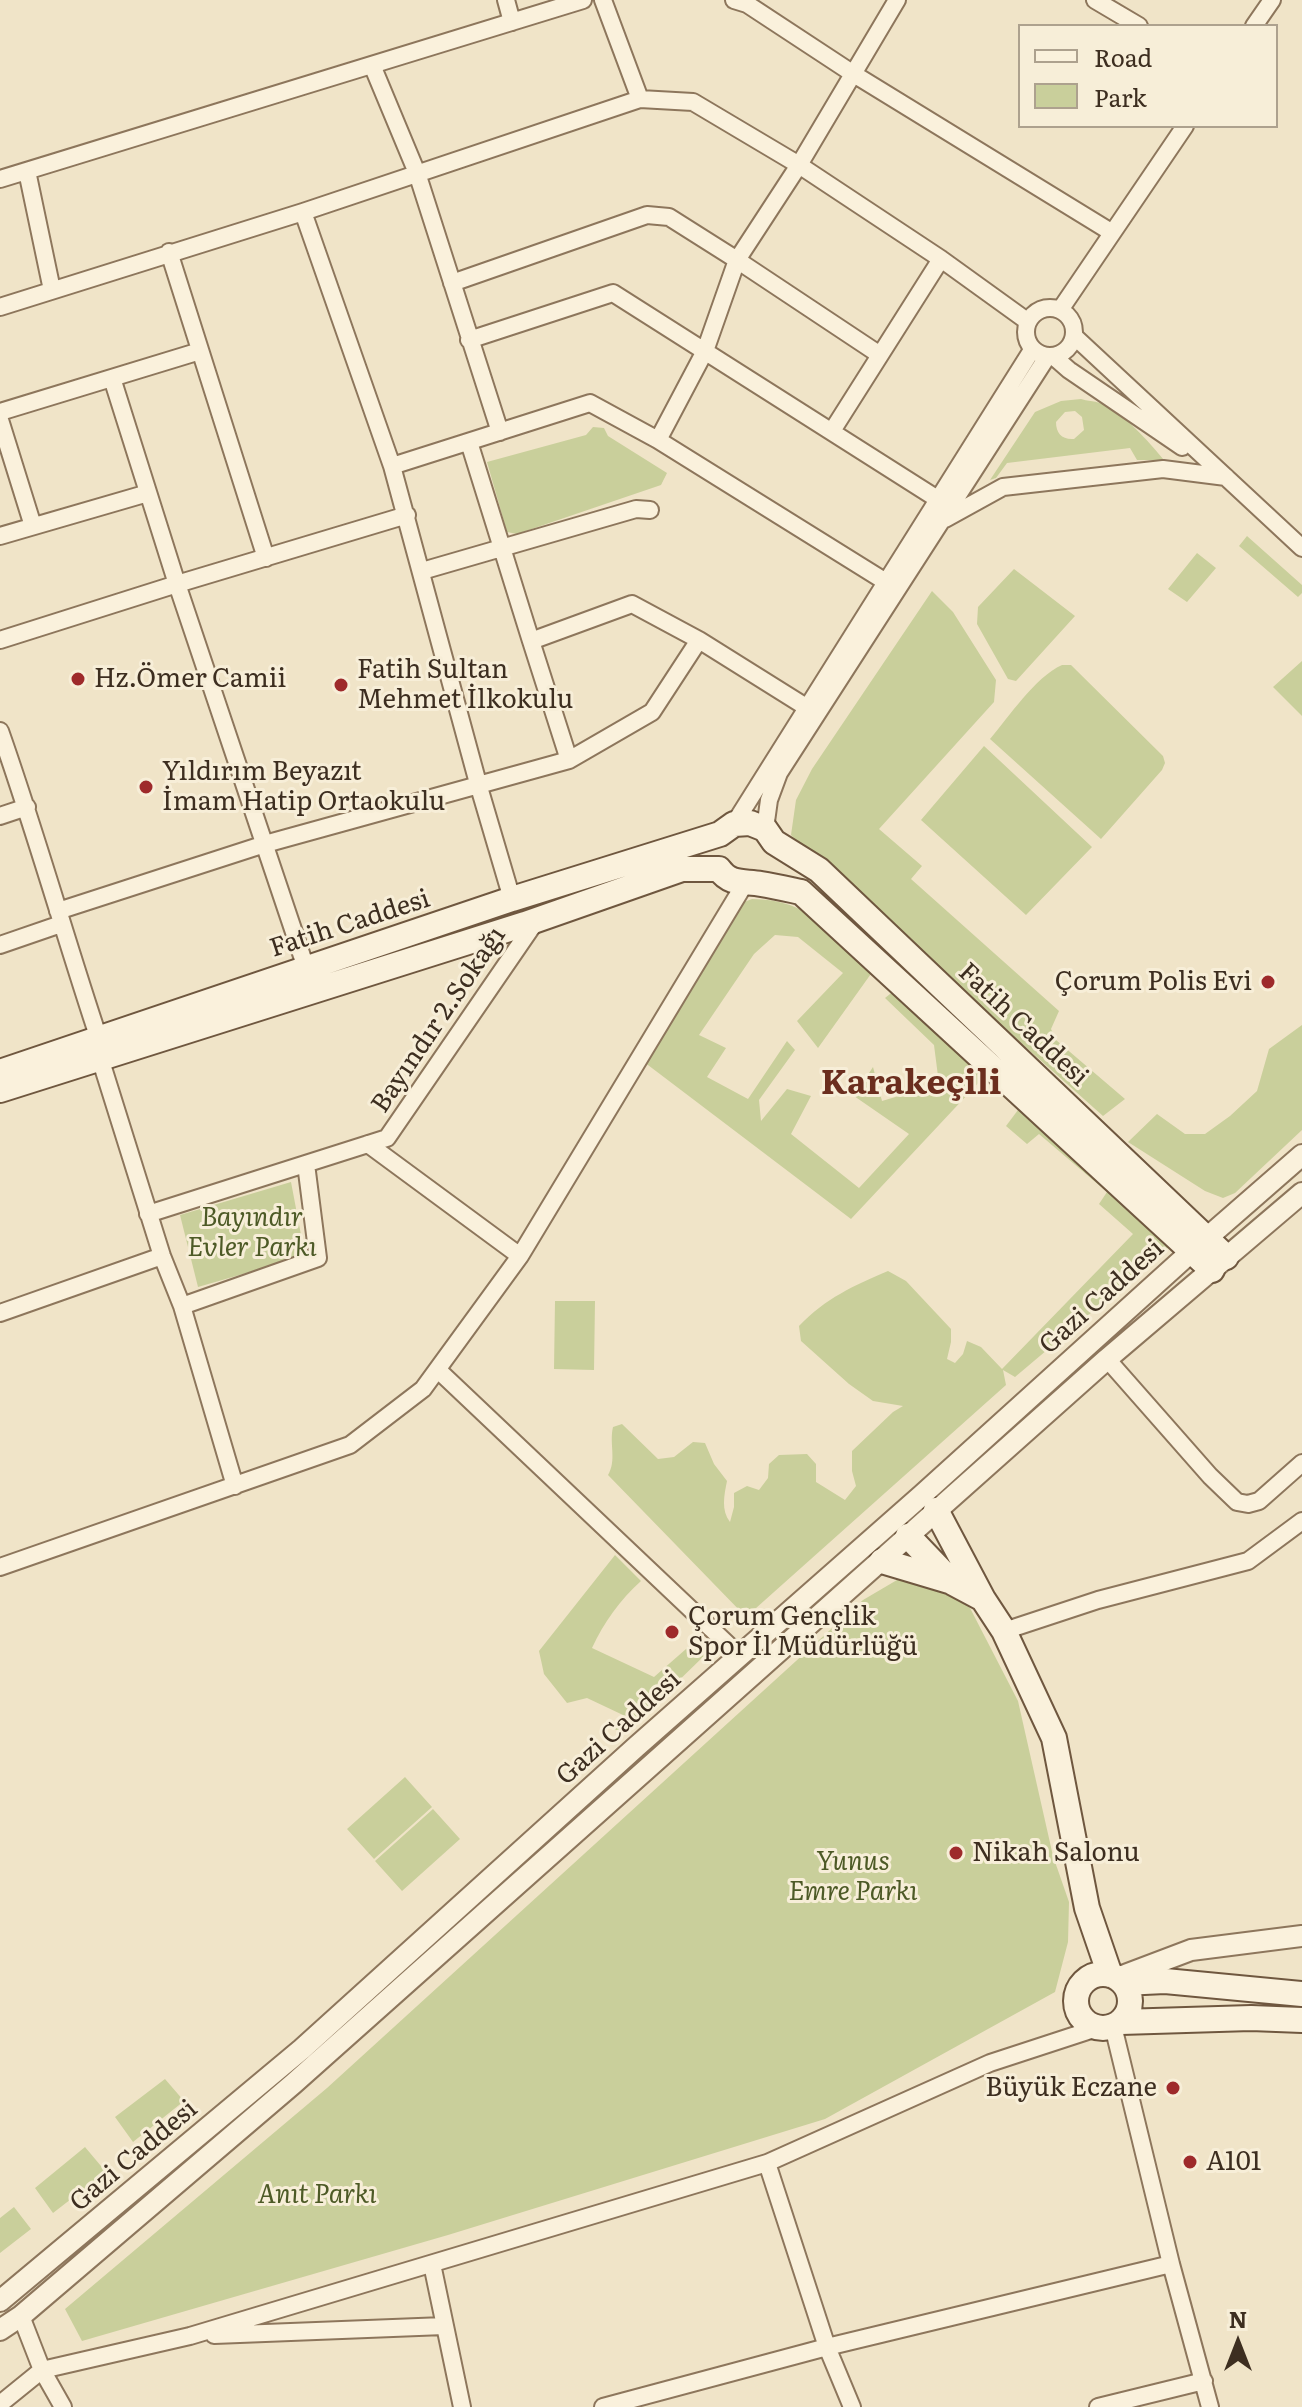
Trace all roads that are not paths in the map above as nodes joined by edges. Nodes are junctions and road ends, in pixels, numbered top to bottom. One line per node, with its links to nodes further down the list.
1 (506, 0): 8 (street)
2 (583, 0): 8 (street)
3 (603, 0): 13 (street)
4 (734, 0): 12 (street)
5 (897, 0): 12 (street)
6 (1095, 0): 9 (street)
7 (1272, 0): 10 (street)
8 (512, 22): 11 (street)
9 (1136, 24)
10 (1255, 24)
11 (372, 65): 16 (street); 17 (street)
12 (852, 73): 15 (street); 20 (street)
13 (640, 99): 15 (street); 17 (street)
14 (1184, 128): 20 (street)
15 (799, 165): 22 (street); 23 (street)
16 (27, 171): 18 (street); 25 (street)
17 (417, 173): 19 (street); 24 (street)
18 (0, 179)
19 (303, 212): 21 (street); 42 (street)
20 (1111, 232): 27 (street)
21 (169, 252): 25 (street); 31 (street)
22 (941, 259): 28 (street); 34 (street)
23 (737, 260): 24 (street); 32 (street); 34 (street)
24 (452, 283): 30 (street)
25 (52, 290): 26 (street)
26 (0, 307)
27 (1060, 310): 28 (street); 29 (street)
28 (1027, 321): 33 (street)
29 (1074, 336): 33 (street); 43 (street)
30 (469, 340): 32 (street); 39 (street)
31 (200, 351): 35 (street); 53 (street)
32 (705, 351): 38 (street); 40 (street)
33 (1044, 354): 43 (street); 45 (street); 48 (street)
34 (880, 355): 38 (street)
35 (112, 378): 36 (street); 44 (street)
36 (0, 412)
37 (0, 420): 49 (street)
38 (832, 431): 45 (street)
39 (500, 432): 40 (street); 41 (street)
40 (658, 440): 55 (street)
41 (469, 442): 42 (street); 51 (street)
42 (392, 466): 47 (street)
43 (1226, 477): 48 (street); 52 (street)
44 (148, 493): 49 (street); 56 (street)
45 (939, 500): 55 (street)
46 (650, 510): 51 (street)
47 (407, 515): 53 (street); 54 (street)
48 (943, 520): 67 (street)
49 (33, 526): 50 (street)
50 (0, 536)
51 (502, 548): 54 (street); 59 (street)
52 (1302, 548)
53 (266, 558): 56 (street)
54 (422, 571): 63 (street)
55 (886, 582): 60 (street)
56 (177, 584): 57 (street); 68 (street)
57 (0, 640)
58 (699, 640): 59 (street); 60 (street); 62 (street)
59 (531, 641): 62 (street)
60 (806, 707): 66 (street)
61 (0, 731): 64 (street)
62 (569, 760): 63 (street)
63 (479, 787): 68 (street); 71 (street)
64 (27, 807): 65 (street); 72 (street)
65 (0, 816)
66 (727, 829): 67 (main road, Fatih Caddesi); 69 (main road); 71 (main road, Fatih Caddesi)
67 (770, 836): 70 (main road); 84 (main road, Fatih Caddesi)
68 (265, 844): 72 (street); 75 (street)
69 (719, 869): 70 (main road, Fatih Caddesi); 73 (main road, Fatih Caddesi)
70 (750, 884): 84 (main road, Fatih Caddesi); 86 (street)
71 (512, 899): 75 (main road, Fatih Caddesi)
72 (60, 917): 74 (street); 76 (street)
73 (537, 920): 76 (main road, Fatih Caddesi); 79 (street, Bayındır 2.Sokağı)
74 (0, 945)
75 (306, 968): 76 (main road, Fatih Caddesi)
76 (100, 1049): 77 (main road, Fatih Caddesi); 78 (main road, Fatih Caddesi); 83 (street)
77 (0, 1072)
78 (0, 1090)
79 (368, 1144): 81 (street, Bayındır 2.Sokağı); 86 (street)
80 (1302, 1155): 84 (street, Gazi Caddesi)
81 (306, 1164): 83 (street, Bayındır 2.Sokağı); 88 (street)
82 (1302, 1193): 87 (street, Gazi Caddesi)
83 (148, 1214): 85 (street)
84 (1200, 1244): 87 (main road, Fatih Caddesi); 94 (street, Gazi Caddesi)
85 (162, 1256): 88 (street); 89 (street)
86 (520, 1256): 91 (street)
87 (1219, 1263): 90 (street, Gazi Caddesi)
88 (182, 1306): 93 (street)
89 (0, 1313)
90 (1107, 1359): 92 (street); 94 (street, Gazi Caddesi)
91 (438, 1370): 93 (street); 102 (street)
92 (1302, 1463)
93 (235, 1486): 98 (street)
94 (929, 1503): 96 (street, Gazi Caddesi); 100 (main road)
95 (1302, 1521): 101 (street)
96 (900, 1528): 97 (street, Gazi Caddesi); 99 (main road); 102 (street, Gazi Caddesi)
97 (882, 1561): 99 (main road); 112 (street, Gazi Caddesi)
98 (0, 1567)
99 (953, 1583): 100 (main road)
100 (983, 1599): 101 (main road)
101 (1004, 1631): 104 (main road)
102 (739, 1655): 111 (street, Gazi Caddesi)
103 (1302, 1936): 104 (street)
104 (1109, 1979): 105 (main road); 107 (main road); 107 (main road)
105 (1302, 1994)
106 (1302, 2020): 107 (main road)
107 (1110, 2025): 108 (street); 110 (street)
108 (767, 2163): 109 (street); 116 (street)
109 (432, 2264): 113 (street); 115 (street)
110 (1171, 2264): 116 (street); 118 (street)
111 (4, 2298): 112 (street)
112 (21, 2316): 114 (street, Gazi Caddesi); 117 (street)
113 (444, 2326): 115 (street); 121 (street)
114 (0, 2330)
115 (190, 2336): 117 (street)
116 (827, 2347): 122 (street); 123 (street)
117 (42, 2370): 119 (street); 120 (street)
118 (1204, 2381): 124 (street); 125 (street)
119 (0, 2404)
120 (63, 2407)
121 (462, 2407)
122 (603, 2407)
123 (852, 2407)
124 (1098, 2407)
125 (1210, 2407)

